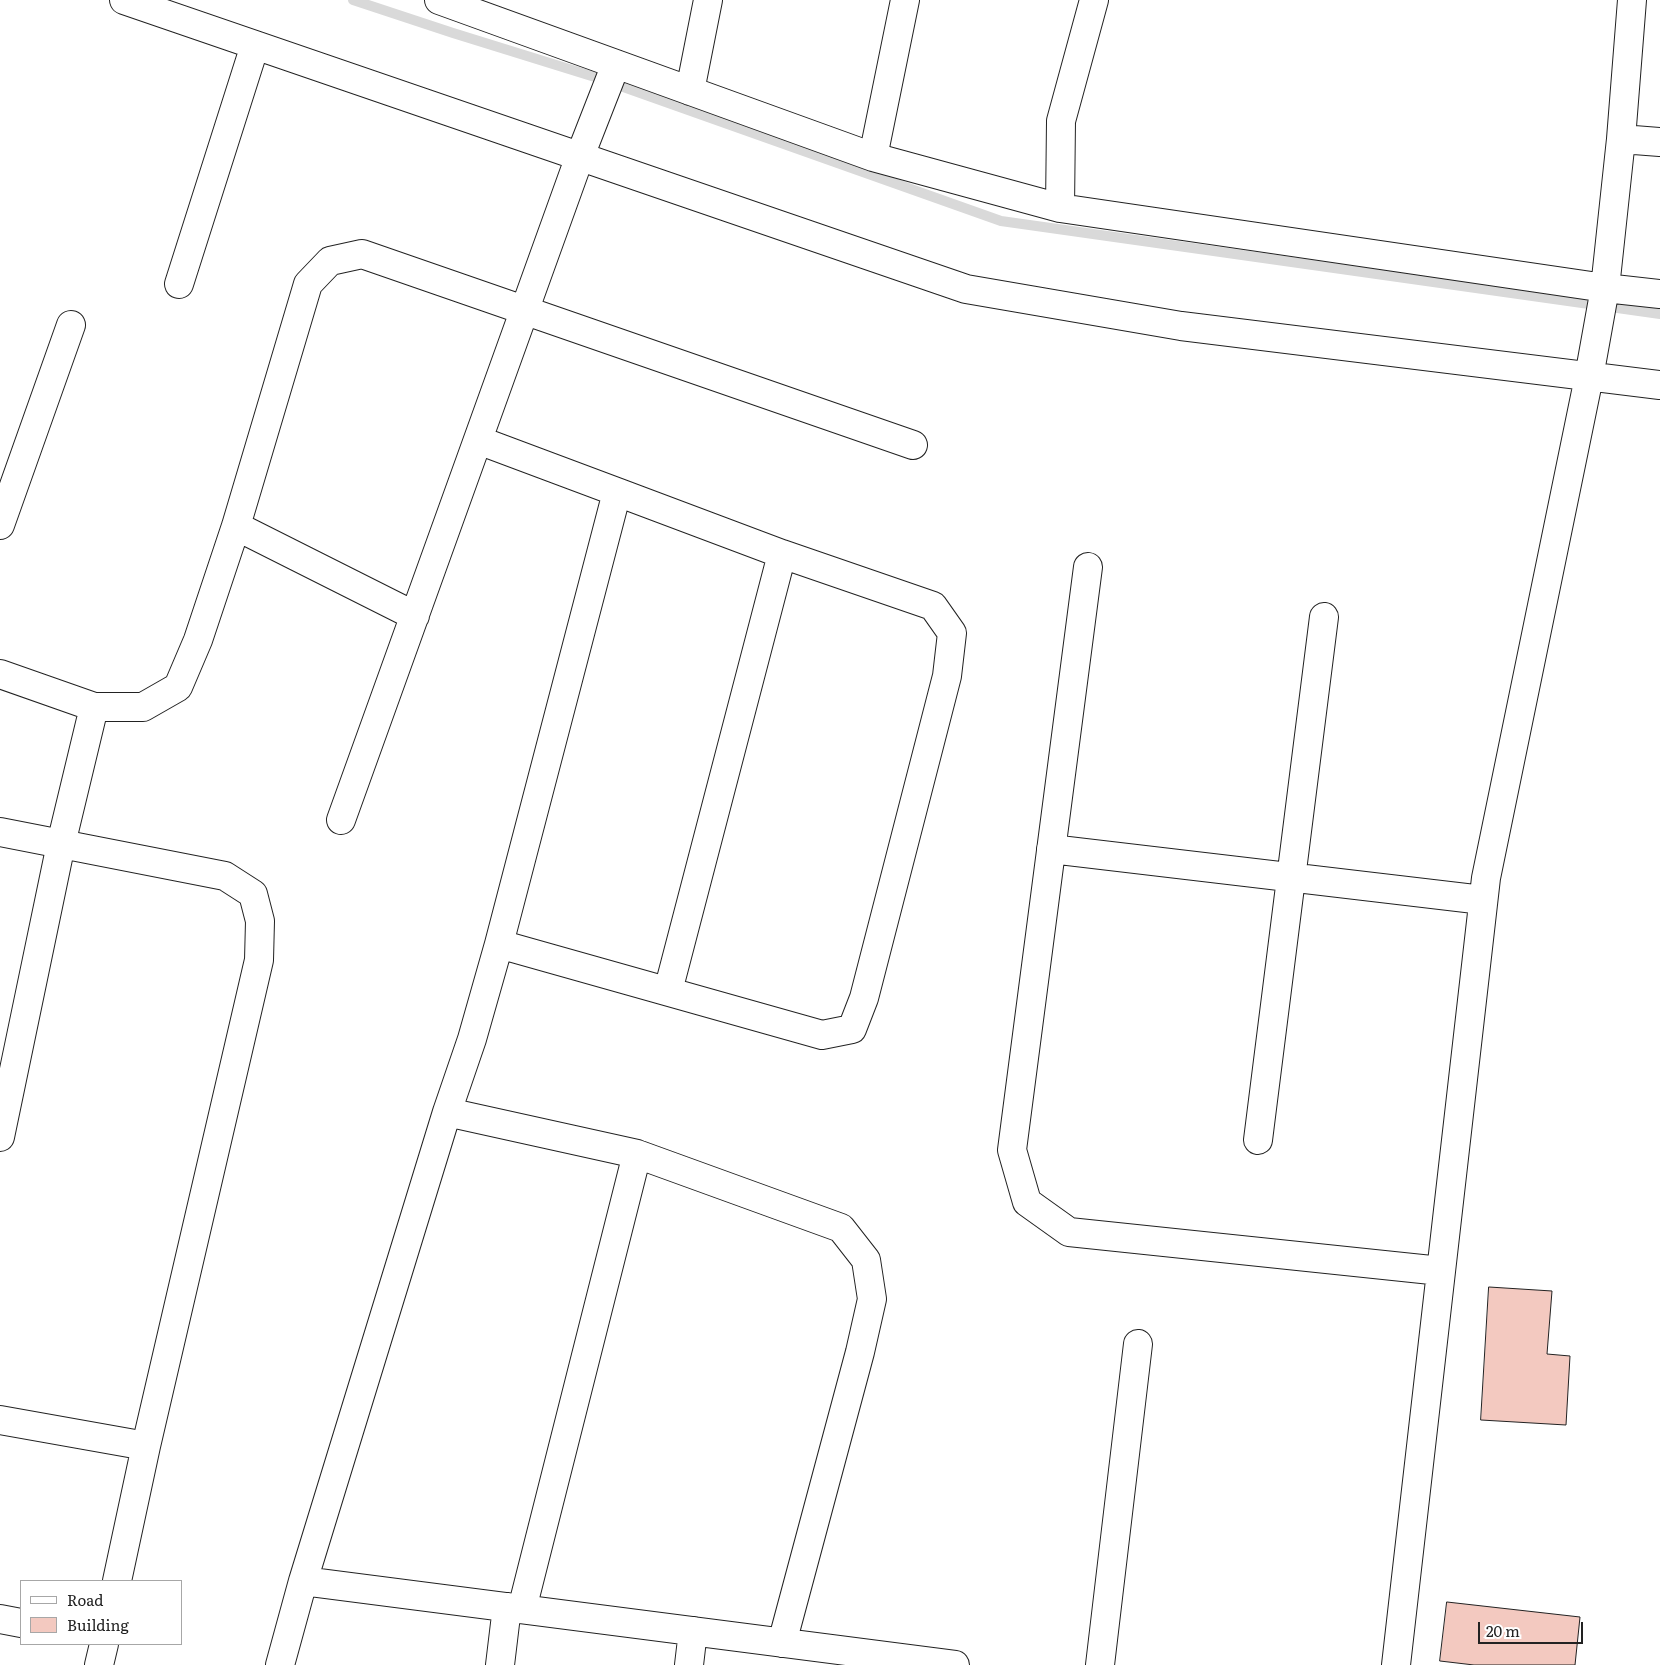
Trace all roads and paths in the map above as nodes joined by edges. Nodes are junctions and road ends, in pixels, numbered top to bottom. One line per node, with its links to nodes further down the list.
1 (124, 0): 7 (street)
2 (439, 0): 8 (street)
3 (708, 0): 9 (street)
4 (905, 0): 13 (street)
5 (1094, 0): 14 (street)
6 (1632, 0): 10 (street)
7 (255, 45): 12 (street); 15 (street)
8 (616, 64): 9 (street); 12 (street)
9 (690, 91): 13 (street)
10 (1621, 139): 11 (street); 16 (street)
11 (1660, 142)
12 (580, 156): 18 (street); 20 (street)
13 (873, 157): 14 (street)
14 (1060, 208): 16 (street)
15 (179, 284)
16 (1605, 288): 17 (street); 20 (street)
17 (1660, 294)
18 (525, 310): 22 (street); 23 (street); 26 (street)
19 (71, 325): 25 (street)
20 (1589, 376): 21 (street); 38 (street)
21 (1660, 385)
22 (478, 440): 24 (street); 29 (street)
23 (913, 446)
24 (617, 492): 27 (street); 39 (street)
25 (0, 525)
26 (236, 526): 29 (street); 32 (street)
27 (782, 554): 40 (street); 40 (street)
28 (1088, 567): 36 (street)
29 (416, 616): 33 (street)
30 (1324, 617): 37 (street)
31 (0, 674): 32 (street)
32 (94, 707): 35 (street)
33 (341, 820)
34 (0, 832): 35 (street)
35 (61, 844): 42 (street); 48 (street)
36 (1051, 849): 37 (street); 45 (street)
37 (1291, 878): 38 (street); 43 (street)
38 (1484, 900): 45 (street)
39 (500, 944): 40 (street); 41 (street)
40 (668, 991)
41 (447, 1112): 44 (street); 50 (street)
42 (0, 1137)
43 (1258, 1140)
44 (637, 1154): 51 (street); 55 (street)
45 (1441, 1271): 64 (street)
46 (1138, 1344): 63 (street)
47 (0, 1420): 48 (street)
48 (146, 1446): 49 (street)
49 (117, 1580)
50 (303, 1581): 51 (street); 59 (street)
51 (515, 1608): 54 (street); 60 (street)
52 (0, 1619): 53 (street)
53 (20, 1623)
54 (693, 1632): 55 (street); 61 (street)
55 (782, 1642): 57 (street)
56 (104, 1645): 58 (street)
57 (885, 1660): 62 (street)
58 (100, 1665)
59 (280, 1665)
60 (500, 1665)
61 (689, 1665)
62 (955, 1665)
63 (1100, 1665)
64 (1396, 1665)

